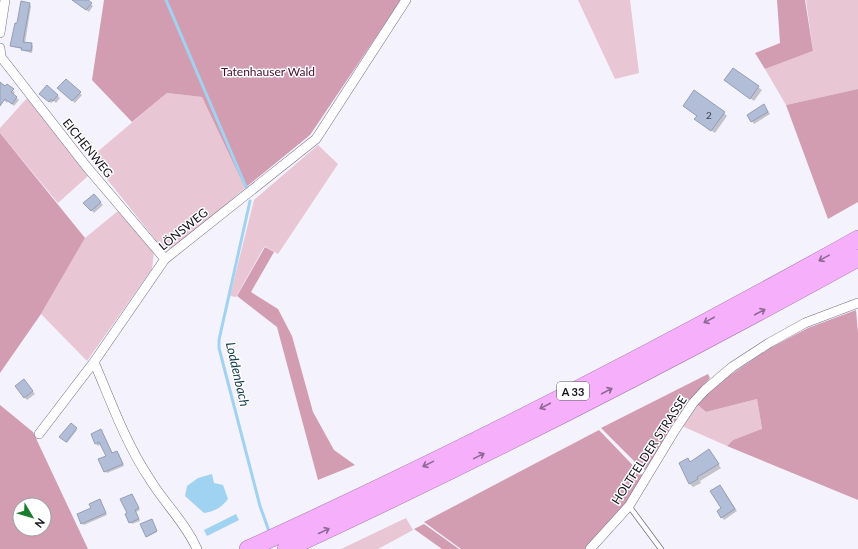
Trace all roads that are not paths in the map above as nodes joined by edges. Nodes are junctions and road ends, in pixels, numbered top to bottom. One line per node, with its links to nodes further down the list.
1 (5, 0): 3 (street)
2 (406, 0): 7 (street, LÖNSWEG)
3 (0, 33)
4 (0, 48): 7 (street, EICHENWEG)
5 (858, 239): 12 (highway, A 33, one-way to 12)
6 (858, 258): 12 (highway, A 33, one-way to 6)
7 (165, 259): 9 (street, LÖNSWEG)
8 (858, 303): 11 (street, HOLTFELDER STRASSE)
9 (94, 362): 10 (street, LÖNSWEG); 14 (street)
10 (39, 434)
11 (629, 506): 15 (street, HOLTFELDER STRASSE); 16 (lane)
12 (286, 543): 13 (highway, A 33)
13 (254, 546)
14 (197, 549)
15 (590, 549)
16 (661, 549)

